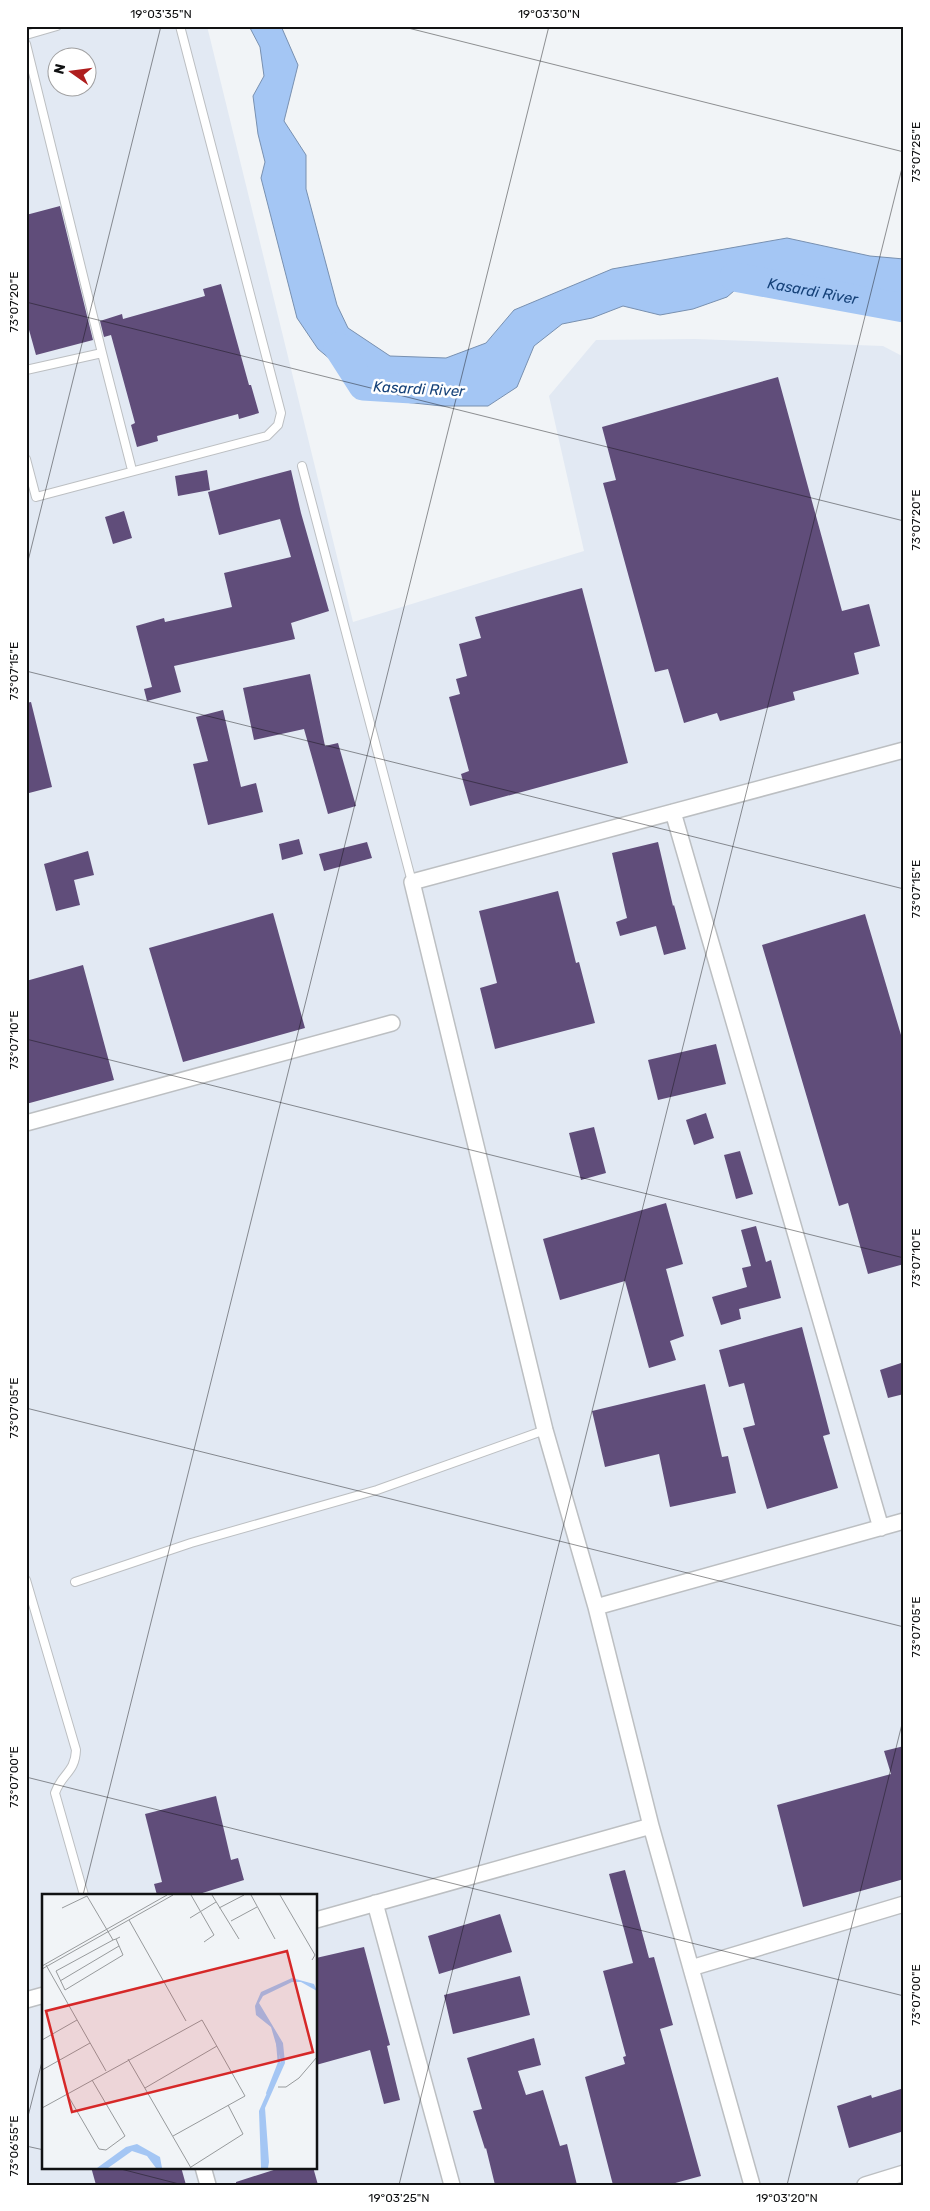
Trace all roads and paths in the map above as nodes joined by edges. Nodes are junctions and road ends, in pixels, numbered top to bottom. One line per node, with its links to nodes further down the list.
1 (57, 26): 3 (lane)
2 (180, 26): 9 (lane)
3 (26, 35)
4 (26, 44): 5 (lane)
5 (102, 353): 6 (lane); 9 (lane)
6 (26, 370)
7 (26, 459): 9 (lane)
8 (302, 466): 12 (lane)
9 (132, 470)
10 (904, 750): 11 (street)
11 (673, 812): 12 (street); 17 (street)
12 (412, 882): 15 (street)
13 (392, 1023): 14 (street)
14 (26, 1123)
15 (545, 1430): 19 (lane); 20 (street)
16 (904, 1521): 17 (street)
17 (881, 1528): 20 (street)
18 (26, 1580): 22 (lane)
19 (75, 1582)
20 (596, 1607): 21 (street)
21 (651, 1826): 23 (street); 26 (street)
22 (84, 1894)
23 (375, 1903): 25 (street); 32 (street)
24 (904, 1904): 26 (street)
25 (318, 1919)
26 (691, 1968): 33 (street)
27 (42, 1996): 28 (street)
28 (26, 2000)
29 (203, 2168): 31 (street)
30 (904, 2173): 34 (street)
31 (208, 2185)
32 (452, 2185)
33 (752, 2185)
34 (865, 2185)

